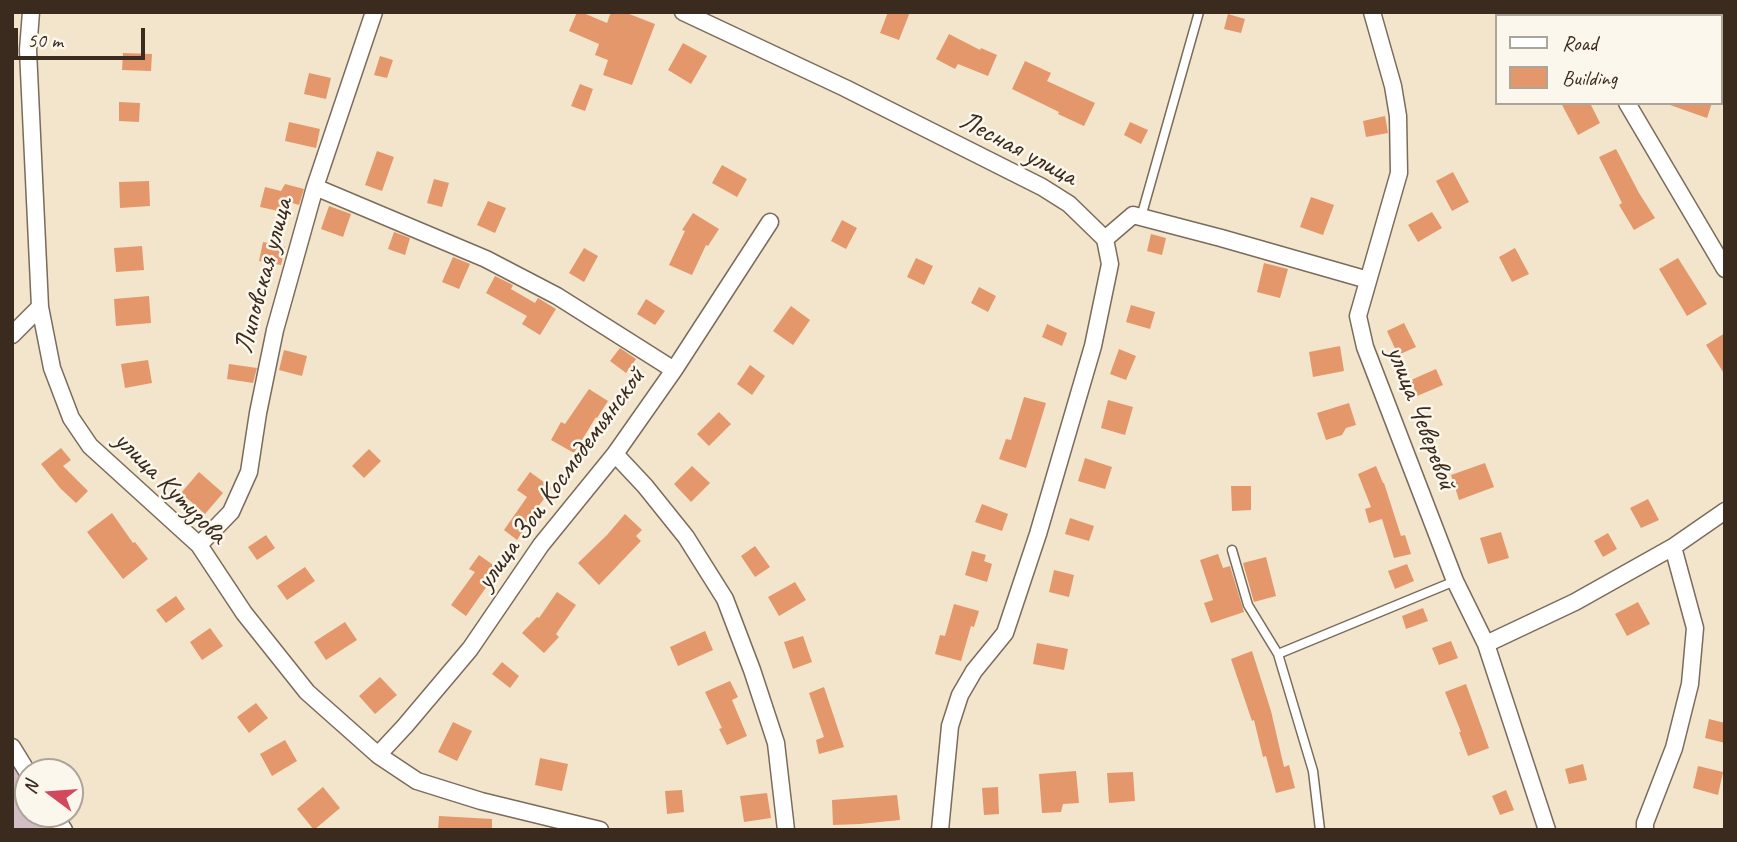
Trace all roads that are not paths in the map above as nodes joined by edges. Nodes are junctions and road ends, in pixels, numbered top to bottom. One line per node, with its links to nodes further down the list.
1 (31, 12): 13 (street, улица Кутузова)
2 (374, 12): 7 (street, Липовская улица)
3 (683, 12): 10 (street, Лесная улица)
4 (1199, 12): 8 (lane)
5 (1372, 12): 12 (street, улица Чеверевой)
6 (1628, 105): 11 (street)
7 (315, 187): 15 (street); 18 (street, Липовская улица)
8 (1141, 217): 10 (street); 12 (street)
9 (770, 222): 15 (street, улица Зои Космодемьянской)
10 (1105, 239): 27 (street)
11 (1725, 269)
12 (1368, 280): 21 (street, улица Чеверевой)
13 (40, 307): 14 (street); 18 (street, улица Кутузова)
14 (12, 335)
15 (674, 370): 16 (street, улица Зои Космодемьянской)
16 (615, 454): 24 (street, улица Зои Космодемьянской); 26 (street)
17 (1725, 511): 19 (street)
18 (199, 545): 24 (street, улица Кутузова)
19 (1673, 547): 22 (street); 30 (street)
20 (1232, 550): 23 (lane)
21 (1455, 581): 22 (street, улица Чеверевой); 23 (lane)
22 (1486, 644): 29 (street, улица Чеверевой)
23 (1278, 654): 28 (lane)
24 (378, 755): 25 (street, улица Кутузова)
25 (600, 830)
26 (786, 830)
27 (940, 830)
28 (1320, 830)
29 (1547, 830)
30 (1645, 830)

